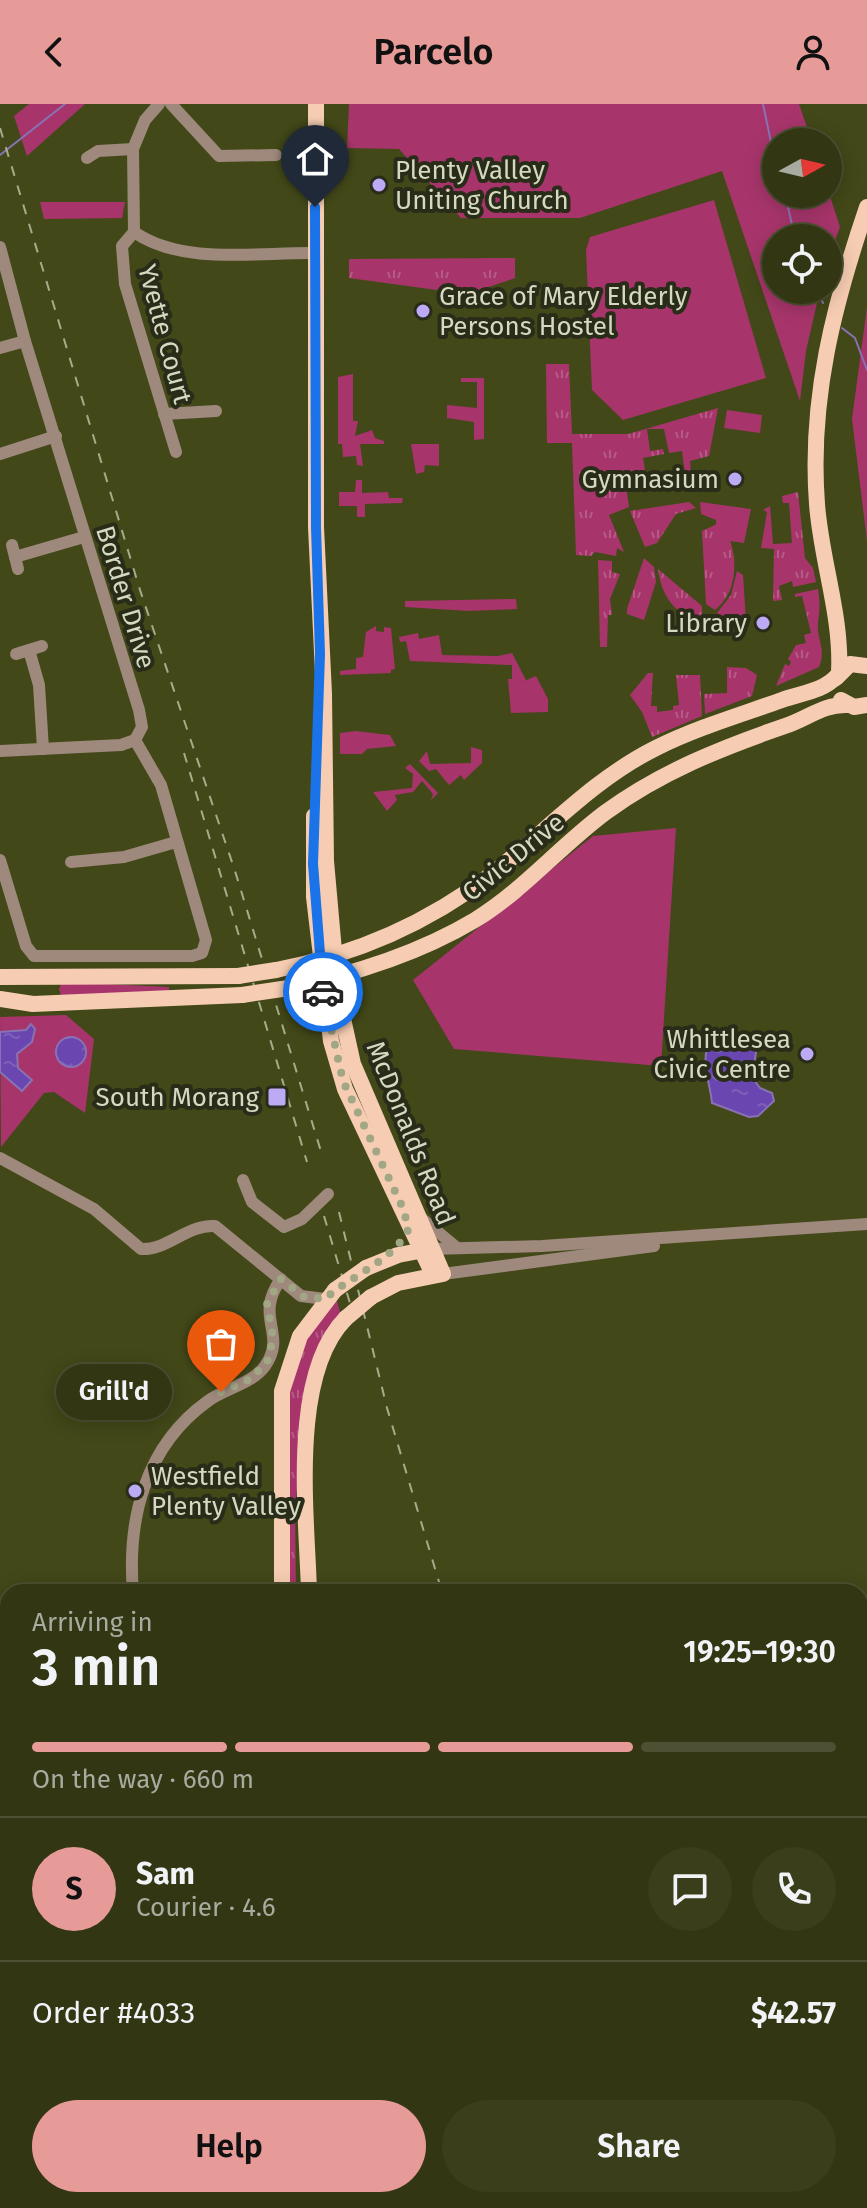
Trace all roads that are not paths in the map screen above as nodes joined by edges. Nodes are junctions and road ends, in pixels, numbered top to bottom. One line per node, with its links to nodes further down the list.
1 (159, 104): 5 (street)
2 (171, 104): 6 (street)
3 (316, 104): 13 (main road, McDonalds Road)
4 (323, 104): 23 (main road, McDonalds Road)
5 (133, 149): 7 (street); 10 (street, Yvette Court)
6 (279, 156)
7 (87, 158)
8 (867, 207): 11 (main road)
9 (867, 218): 11 (main road)
10 (134, 232): 13 (street); 17 (street, Yvette Court)
11 (857, 237): 24 (main road)
12 (0, 247): 14 (street, Border Drive)
13 (315, 253): 23 (main road, McDonalds Road)
14 (25, 341): 15 (street); 18 (street, Border Drive)
15 (0, 348)
16 (216, 411): 17 (street)
17 (164, 414): 19 (street, Yvette Court)
18 (56, 436): 20 (street); 21 (street, Border Drive)
19 (176, 452)
20 (0, 454)
21 (84, 537): 22 (street); 29 (street, Border Drive)
22 (15, 557)
23 (318, 558): 35 (main road, McDonalds Road)
24 (837, 625): 26 (main road); 27 (main road)
25 (42, 646): 30 (street)
26 (866, 665): 27 (main road, Civic Drive)
27 (838, 674): 28 (main road); 35 (main road, Civic Drive)
28 (859, 708): 37 (main road, Civic Drive)
29 (135, 740): 30 (street); 32 (street)
30 (43, 749): 31 (street)
31 (0, 751)
32 (176, 842): 33 (street); 34 (street)
33 (0, 860)
34 (71, 863)
35 (327, 958): 36 (main road, Civic Drive, bridge); 37 (main road, McDonalds Road)
36 (0, 977)
37 (329, 977): 38 (main road, Civic Drive, bridge); 42 (main road, McDonalds Road)
38 (0, 999)
39 (3, 1164): 49 (street)
40 (243, 1180): 41 (street)
41 (328, 1194)
42 (414, 1220): 45 (street); 46 (main road, McDonalds Road); 47 (main road, McDonalds Road)
43 (867, 1224): 44 (street)
44 (697, 1237): 45 (street); 48 (street)
45 (456, 1247): 46 (street)
46 (426, 1249): 47 (main road, McDonalds Road); 48 (main road, McDonalds Road)
47 (383, 1261): 50 (main road, McDonalds Road, bridge)
48 (439, 1274): 55 (main road, bridge)
49 (281, 1279): 51 (street); 53 (street)
50 (330, 1294): 51 (street); 52 (main road, McDonalds Road)
51 (301, 1296): 52 (street)
52 (308, 1322): 54 (main road, McDonalds Road)
53 (132, 1584)
54 (281, 1584)
55 (309, 1584)

